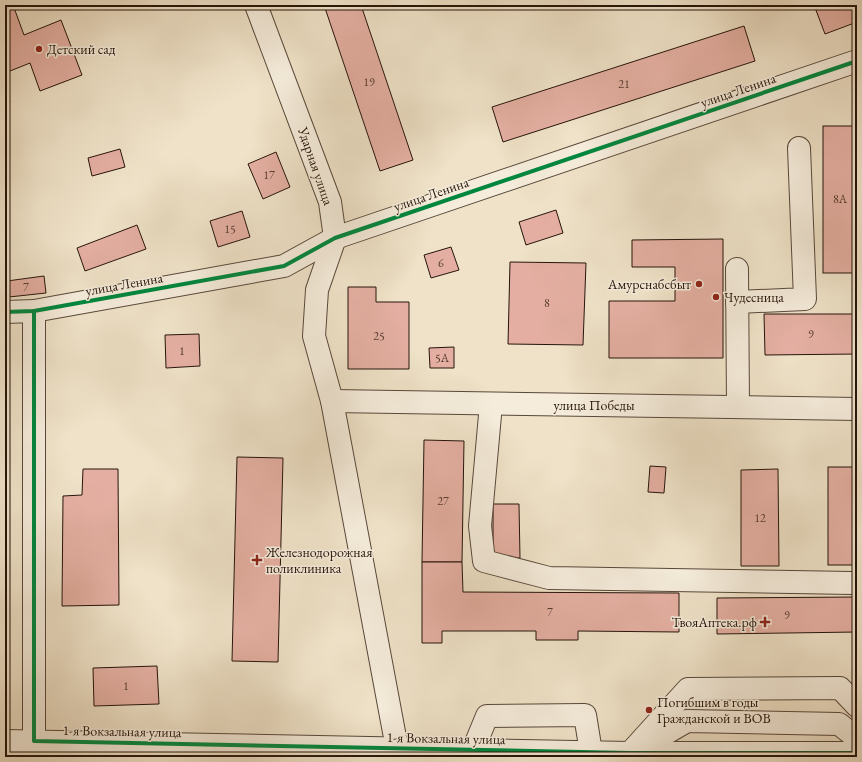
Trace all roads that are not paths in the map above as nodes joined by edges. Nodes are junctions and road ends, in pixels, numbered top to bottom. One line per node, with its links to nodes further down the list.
1 (256, 5): 4 (street, Ударная улица)
2 (857, 61): 4 (street, улица Ленина)
3 (799, 148): 6 (street)
4 (335, 238): 7 (street, улица Ленина); 9 (street, Ударная улица)
5 (737, 269): 6 (street)
6 (737, 302): 11 (street)
7 (34, 311): 8 (street, улица Ленина); 17 (street)
8 (5, 312)
9 (332, 401): 10 (street, улица Победы); 18 (street, Ударная улица)
10 (491, 404): 11 (street, улица Победы); 13 (street)
11 (738, 406): 12 (street, улица Победы)
12 (857, 409)
13 (852, 583)
14 (857, 706): 21 (street)
15 (857, 738): 21 (street)
16 (5, 741): 17 (street, 1-я Вокзальная улица)
17 (34, 741): 18 (street, 1-я Вокзальная улица)
18 (397, 748): 19 (street, 1-я Вокзальная улица)
19 (473, 750): 20 (street, 1-я Вокзальная улица); 20 (street)
20 (591, 752): 21 (street, 1-я Вокзальная улица)
21 (630, 753): 22 (street, 1-я Вокзальная улица)
22 (857, 753)

